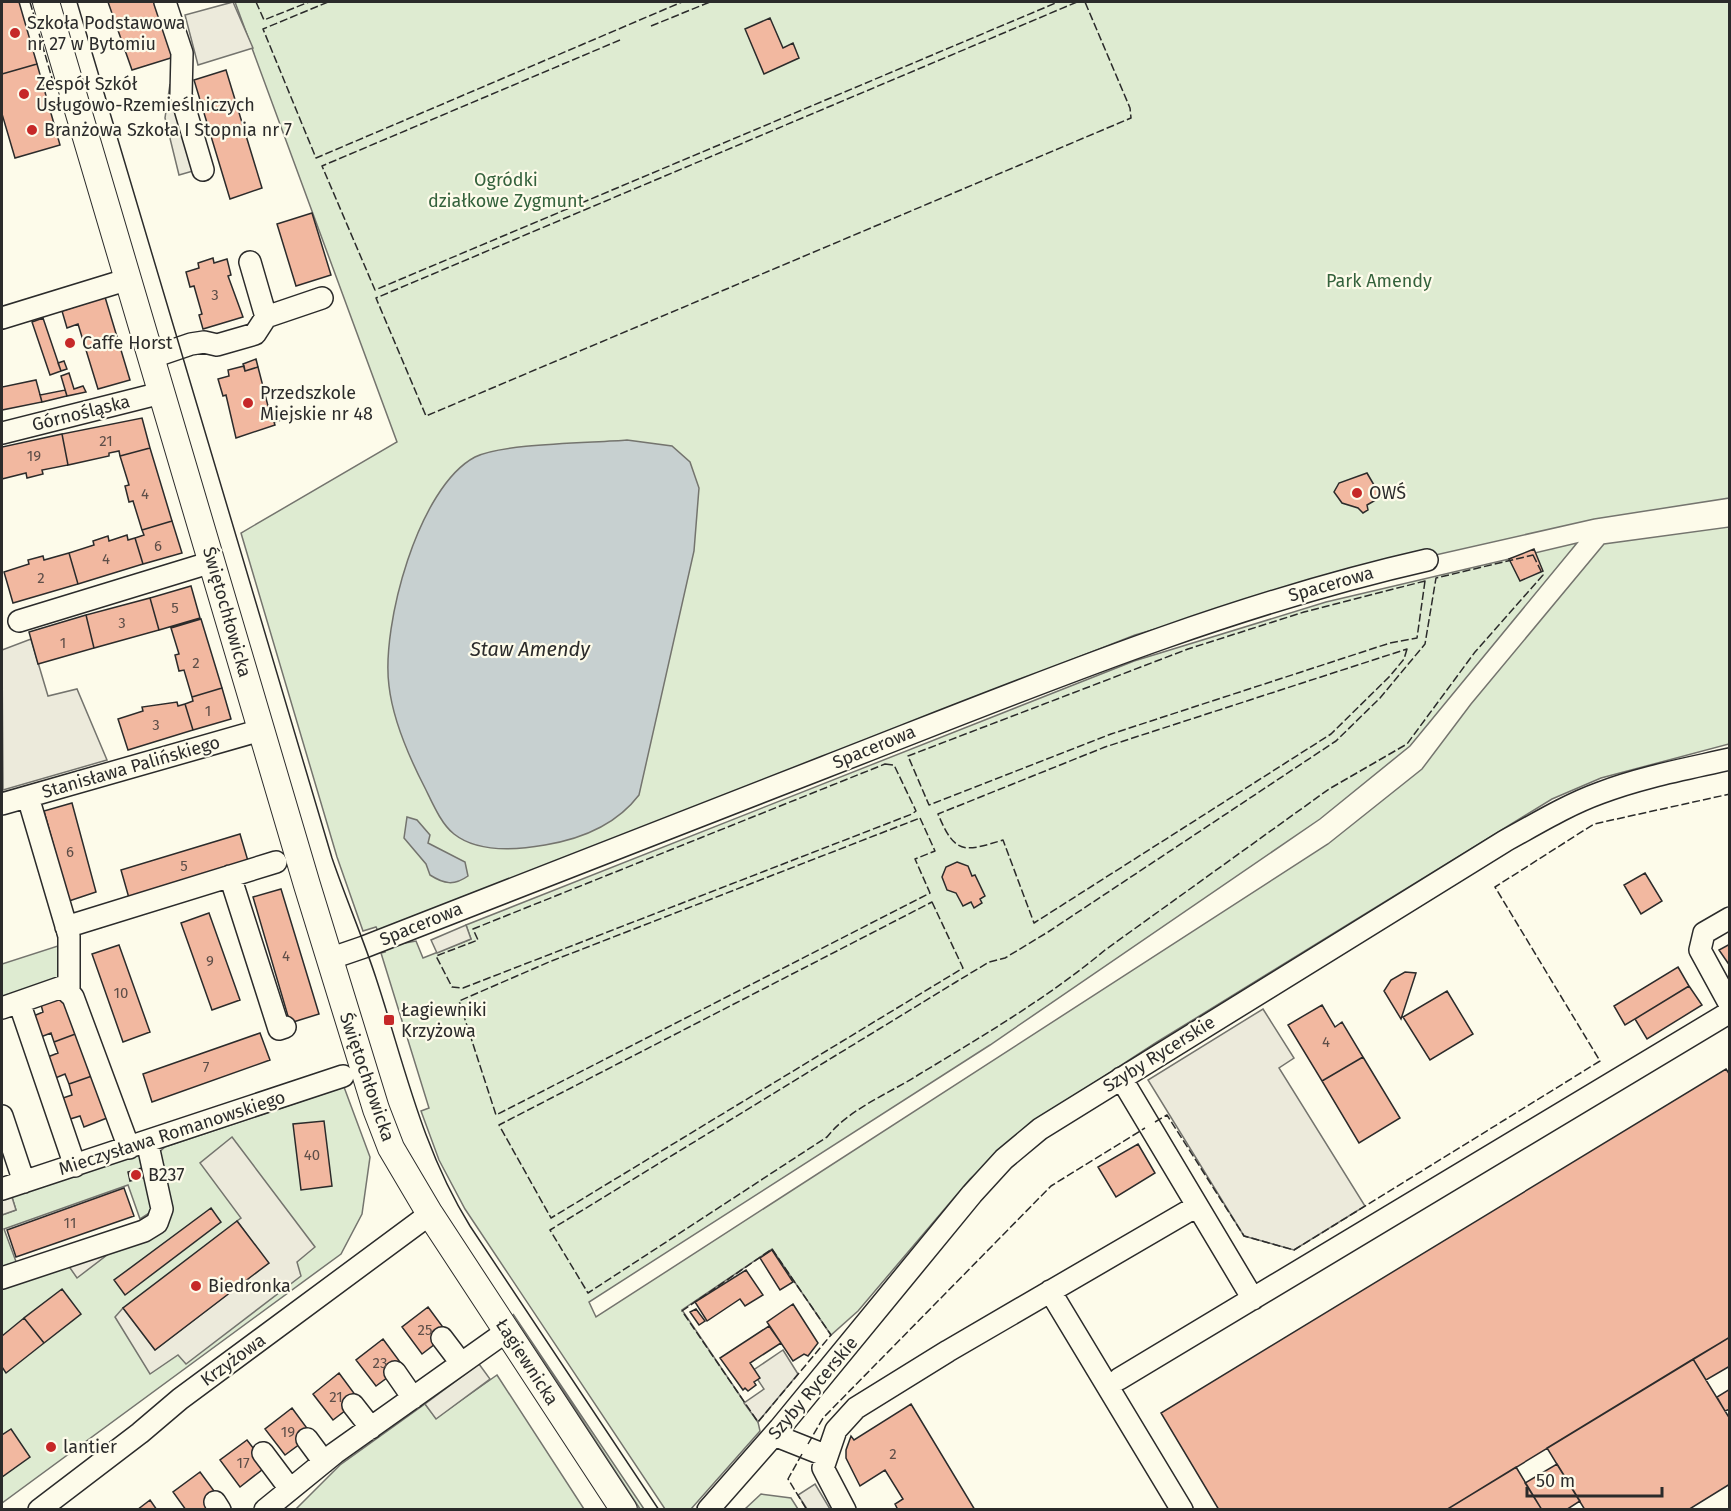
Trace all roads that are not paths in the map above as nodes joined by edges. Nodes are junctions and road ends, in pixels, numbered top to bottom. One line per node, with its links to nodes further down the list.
1 (46, 2): 5 (main road, Świętochłowicka)
2 (165, 2): 3 (street)
3 (203, 170)
4 (250, 262): 7 (street)
5 (129, 279): 8 (street); 9 (main road, Świętochłowicka)
6 (322, 298): 7 (street)
7 (266, 317): 9 (street)
8 (2, 318)
9 (150, 358): 10 (main road, Świętochłowicka)
10 (161, 393): 11 (street, Górnośląska); 13 (main road, Świętochłowicka)
11 (2, 432)
12 (1427, 560): 23 (street, Spacerowa)
13 (212, 562): 14 (street); 15 (main road, Świętochłowicka)
14 (19, 621)
15 (261, 730): 17 (street, Stanisława Palińskiego); 23 (main road, Świętochłowicka)
16 (1730, 759): 30 (street, Szyby Rycerskie)
17 (28, 797): 18 (street, Stanisława Palińskiego); 22 (street)
18 (2, 804)
19 (276, 862): 20 (street)
20 (230, 876): 22 (street); 28 (street)
21 (1730, 918): 26 (street)
22 (66, 927): 24 (street)
23 (329, 959): 37 (main road, Świętochłowicka)
24 (69, 993): 25 (street); 32 (street)
25 (10, 1005): 33 (street)
26 (1730, 1005)
27 (1730, 1012): 40 (street)
28 (285, 1027)
29 (343, 1076): 32 (street, Mieczysława Romanowskiego)
30 (1120, 1077): 36 (street); 49 (street, Szyby Rycerskie)
31 (2, 1116): 34 (street)
32 (138, 1144): 33 (street, Mieczysława Romanowskiego); 38 (street)
33 (75, 1166): 34 (street, Mieczysława Romanowskiego)
34 (24, 1182): 35 (street, Mieczysława Romanowskiego)
35 (2, 1189)
36 (1197, 1206): 39 (street); 40 (street)
37 (430, 1214): 41 (main road, Łagiewnicka); 55 (street, Krzyżowa)
38 (2, 1278)
39 (1050, 1291): 52 (street); 60 (street)
40 (1252, 1299): 45 (street)
41 (507, 1332): 43 (street); 57 (main road, Łagiewnicka)
42 (442, 1338): 43 (street)
43 (461, 1363): 46 (street)
44 (395, 1372): 46 (street)
45 (1119, 1379)
46 (413, 1398): 48 (street)
47 (353, 1404): 48 (street)
48 (371, 1428): 53 (street)
49 (774, 1435): 52 (street); 58 (street, Szyby Rycerskie)
50 (307, 1439): 53 (street)
51 (263, 1453): 54 (street)
52 (827, 1456): 59 (street)
53 (324, 1462): 54 (street)
54 (290, 1490): 56 (street)
55 (39, 1509)
56 (265, 1509)
57 (624, 1509)
58 (708, 1509)
59 (846, 1509)
60 (1182, 1509)

